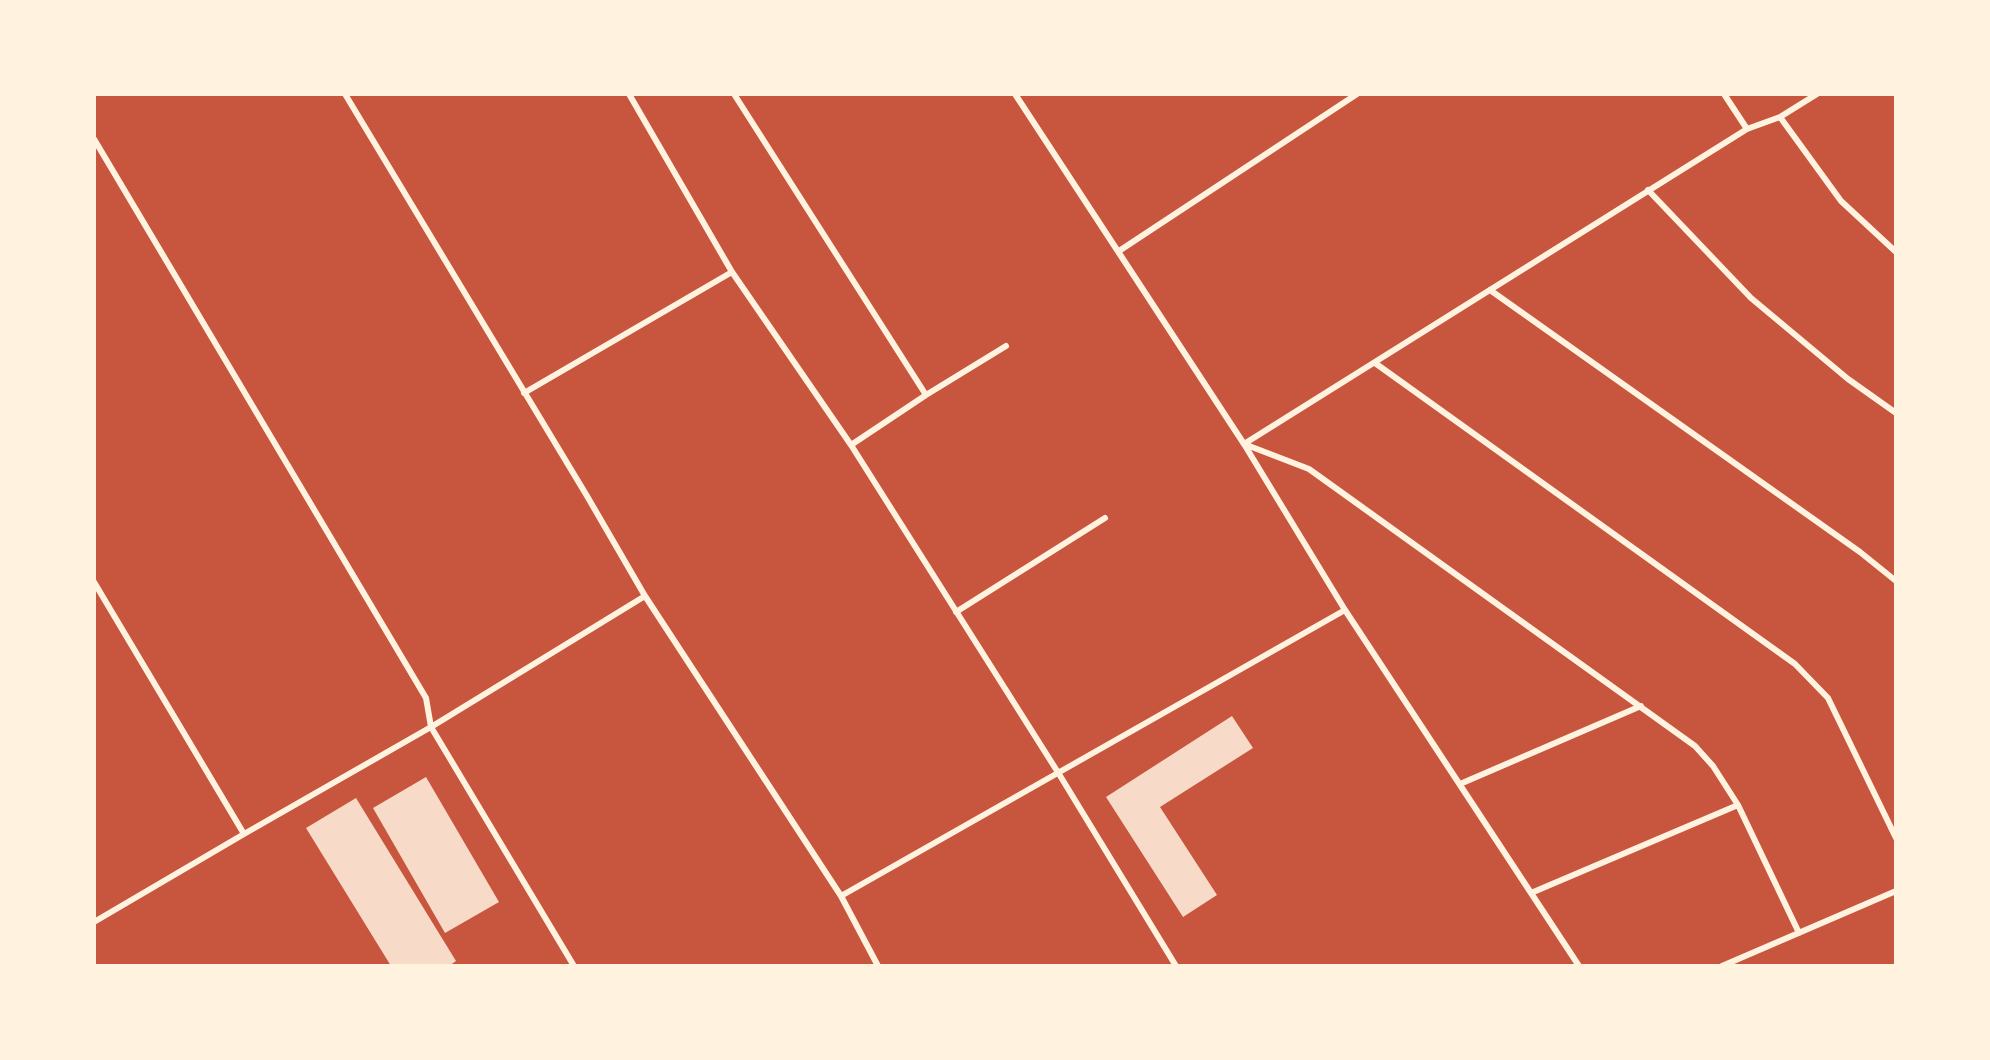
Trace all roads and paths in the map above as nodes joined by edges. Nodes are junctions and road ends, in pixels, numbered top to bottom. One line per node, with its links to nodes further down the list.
1 (345, 94): 18 (street)
2 (629, 94): 14 (street)
3 (734, 94): 19 (street)
4 (1015, 94): 12 (street)
5 (1358, 94): 12 (street)
6 (1724, 94): 9 (street)
7 (1817, 94): 8 (street)
8 (1780, 117): 9 (street); 13 (street)
9 (1747, 129): 11 (street)
10 (94, 139): 30 (street)
11 (1648, 190): 15 (street); 20 (street)
12 (1119, 251): 21 (street)
13 (1896, 252)
14 (732, 272): 18 (street); 22 (street)
15 (1490, 290): 17 (street); 24 (street)
16 (1006, 346): 19 (street)
17 (1375, 363): 21 (street); 35 (street)
18 (524, 393): 26 (street)
19 (926, 395): 22 (street)
20 (1896, 413)
21 (1244, 444): 27 (street); 29 (street)
22 (851, 446): 28 (street)
23 (1105, 518): 28 (street)
24 (1896, 581)
25 (94, 582): 34 (street)
26 (645, 596): 30 (street); 38 (street)
27 (1345, 610): 31 (street); 32 (street)
28 (956, 612): 31 (street)
29 (1641, 706): 32 (street); 33 (street)
30 (431, 727): 34 (street); 41 (street)
31 (1059, 774): 38 (street); 43 (street)
32 (1460, 784): 37 (street)
33 (1738, 805): 37 (street); 40 (street)
34 (244, 834): 39 (street)
35 (1896, 838)
36 (1896, 891): 40 (street)
37 (1531, 893): 44 (street)
38 (841, 896): 42 (street)
39 (94, 922)
40 (1799, 933): 45 (street)
41 (574, 966)
42 (878, 966)
43 (1176, 966)
44 (1579, 966)
45 (1722, 966)

